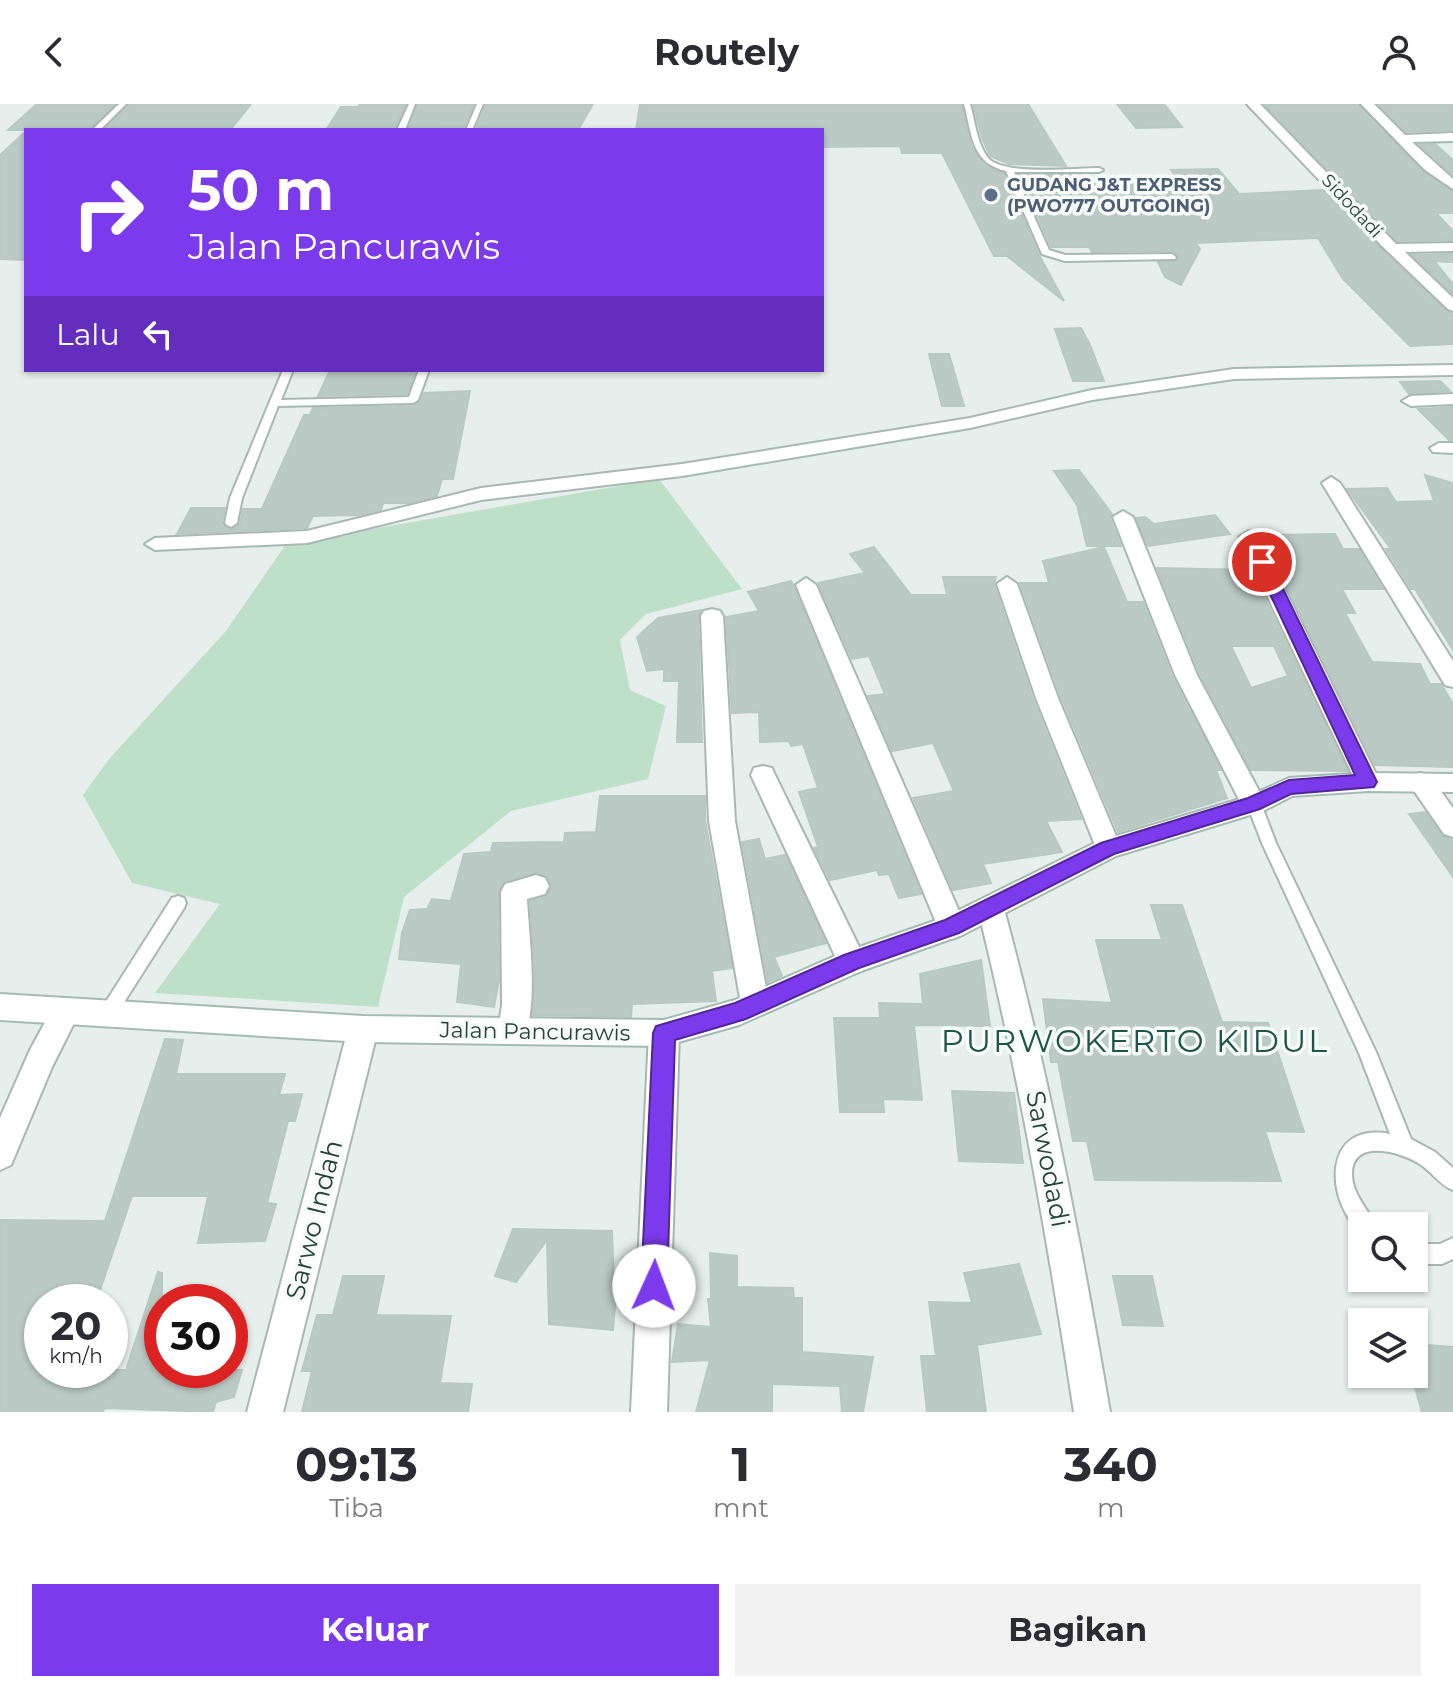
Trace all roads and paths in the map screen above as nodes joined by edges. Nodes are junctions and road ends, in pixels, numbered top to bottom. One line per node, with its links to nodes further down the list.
1 (123, 104): 7 (lane)
2 (412, 104): 8 (lane)
3 (480, 104): 9 (lane)
4 (967, 104): 12 (lane)
5 (1253, 104): 16 (street, Sidodadi)
6 (1367, 104): 11 (street)
7 (98, 128)
8 (402, 128)
9 (469, 128)
10 (1453, 137): 11 (street)
11 (1400, 139): 14 (street)
12 (1009, 169): 13 (lane); 17 (lane)
13 (1099, 170)
14 (1453, 185)
15 (1453, 247): 16 (street)
16 (1392, 248): 18 (street, Sidodadi)
17 (1172, 257)
18 (1453, 306)
19 (1453, 370): 29 (street)
20 (287, 372): 24 (lane)
21 (423, 372): 24 (lane)
22 (1453, 399): 23 (street)
23 (1411, 401)
24 (273, 403): 27 (lane)
25 (1331, 483): 33 (street)
26 (1123, 517): 38 (street)
27 (231, 523)
28 (1249, 537): 35 (street)
29 (155, 544)
30 (1007, 584): 40 (street)
31 (806, 585): 44 (street)
32 (712, 616): 46 (street)
33 (1453, 679)
34 (763, 775): 45 (street)
35 (1368, 782): 36 (street, Jalan Pancurawis); 38 (street, Jalan Pancurawis)
36 (1420, 782): 37 (street, Jalan Pancurawis); 39 (street)
37 (1453, 783)
38 (1254, 804): 40 (street, Jalan Pancurawis); 53 (lane)
39 (1453, 827)
40 (1108, 848): 43 (street, Jalan Pancurawis)
41 (536, 886): 51 (street)
42 (178, 903): 49 (lane)
43 (991, 909): 44 (street, Jalan Pancurawis); 61 (street, Sarwodadi)
44 (952, 927): 45 (street, Jalan Pancurawis)
45 (852, 962): 46 (street, Jalan Pancurawis)
46 (755, 1004): 52 (street, Jalan Pancurawis)
47 (0, 1007): 48 (street, Jalan Pancurawis)
48 (66, 1011): 49 (street, Jalan Pancurawis); 54 (street)
49 (108, 1013): 50 (street, Jalan Pancurawis)
50 (363, 1029): 51 (street, Jalan Pancurawis); 59 (street, Sarwo Indah)
51 (513, 1031): 52 (street, Jalan Pancurawis)
52 (664, 1033): 60 (street)
53 (1403, 1143): 55 (lane); 56 (lane)
54 (0, 1154)
55 (1453, 1181)
56 (1355, 1212)
57 (1453, 1248): 58 (lane)
58 (1428, 1254)
59 (265, 1412)
60 (649, 1412)
61 (1092, 1412)

